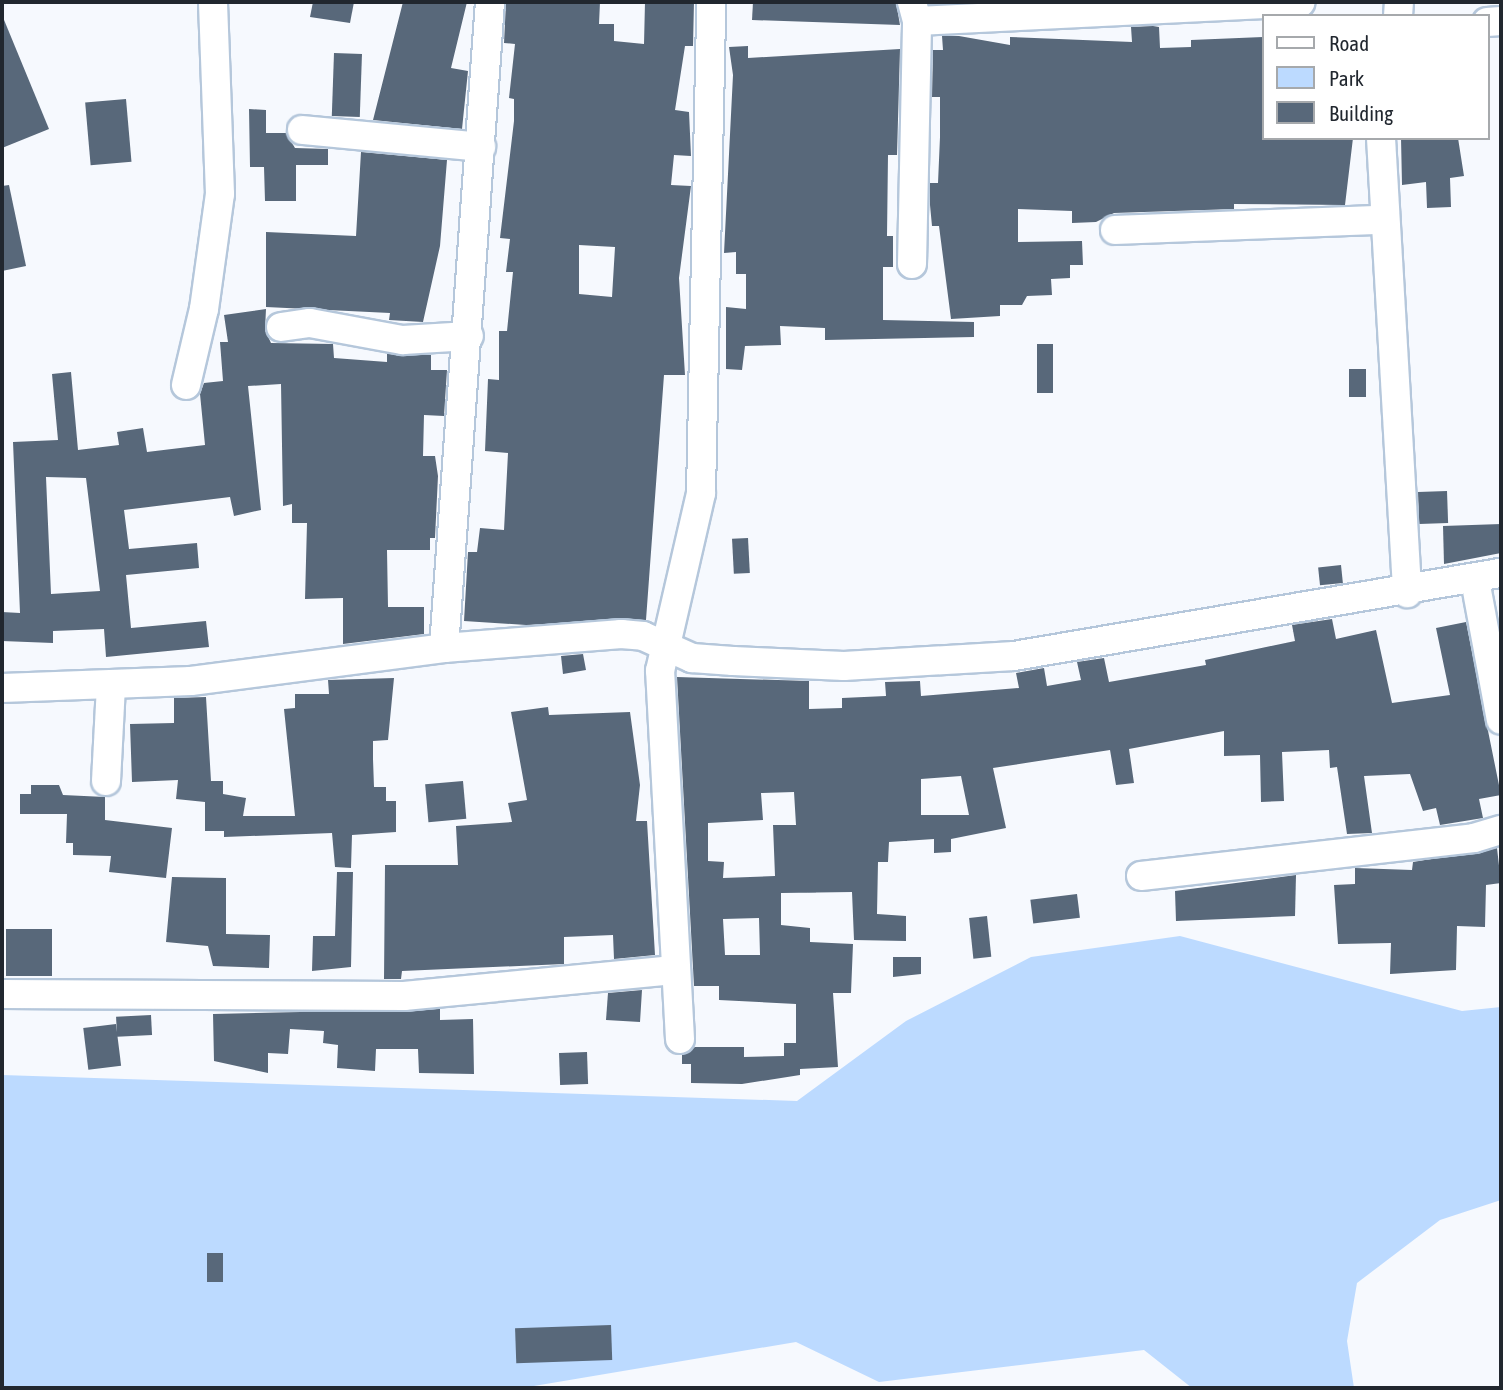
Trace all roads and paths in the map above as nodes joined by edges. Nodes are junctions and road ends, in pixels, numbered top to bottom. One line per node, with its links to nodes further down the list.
1 (213, 2): 14 (street)
2 (490, 2): 8 (street)
3 (711, 2): 17 (street)
4 (1301, 2): 5 (street)
5 (915, 11): 11 (street)
6 (302, 130): 8 (street)
7 (1381, 140): 9 (street)
8 (481, 147): 13 (street)
9 (1381, 220): 10 (street); 16 (street)
10 (1115, 230)
11 (912, 264)
12 (281, 327): 13 (street)
13 (469, 336): 18 (street)
14 (186, 385)
15 (1488, 577): 16 (street); 21 (street)
16 (1407, 593): 17 (street)
17 (666, 646): 18 (street); 25 (street)
18 (444, 648): 19 (street)
19 (111, 686): 20 (street); 22 (street)
20 (2, 688)
21 (1501, 720)
22 (106, 780)
23 (1501, 830): 24 (street)
24 (1141, 876)
25 (674, 970): 26 (street); 27 (street)
26 (2, 994)
27 (680, 1040)

